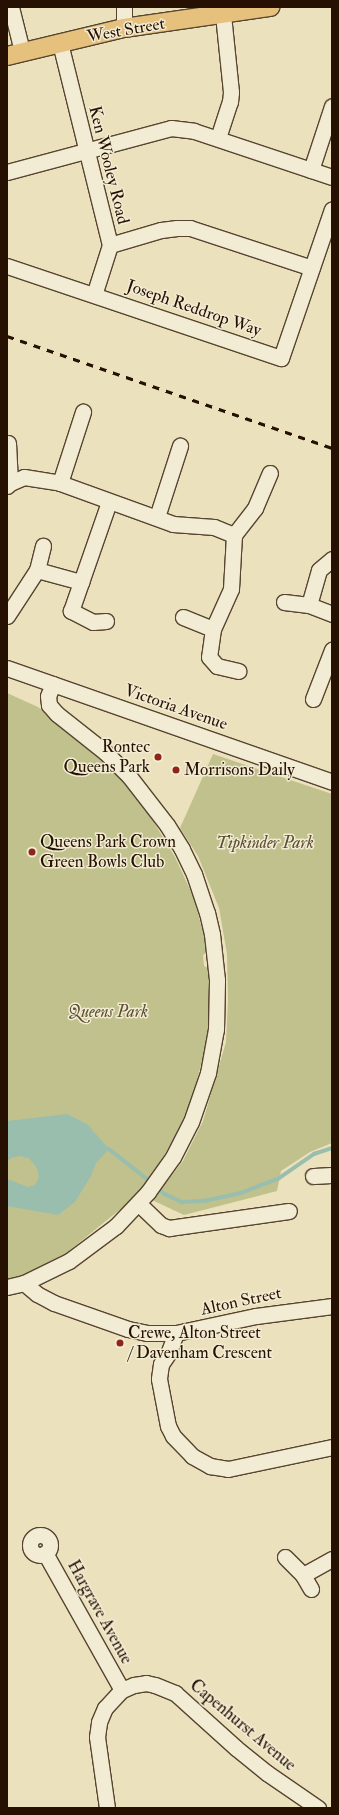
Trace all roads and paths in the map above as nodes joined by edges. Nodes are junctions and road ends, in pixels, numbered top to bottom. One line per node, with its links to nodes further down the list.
1 (12, 7): 7 (street)
2 (124, 7): 5 (street)
3 (270, 7): 4 (main road, West Street)
4 (223, 14): 5 (main road, West Street); 9 (street)
5 (124, 28): 6 (main road, West Street)
6 (60, 43): 7 (main road, West Street); 10 (street, Ken Wooley Road)
7 (15, 54)
8 (332, 106): 11 (street)
9 (218, 138): 10 (street); 11 (street)
10 (86, 152): 12 (street); 15 (street, Ken Wooley Road)
11 (311, 170): 13 (street)
12 (7, 172)
13 (332, 177)
14 (332, 209): 17 (street)
15 (110, 245): 17 (street); 18 (street, Ken Wooley Road)
16 (7, 266): 18 (street, Joseph Reddrop Way)
17 (312, 268): 18 (street, Joseph Reddrop Way)
18 (94, 295)
19 (83, 412): 23 (street)
20 (8, 443): 24 (street)
21 (180, 446): 26 (street)
22 (270, 473): 27 (street)
23 (60, 483): 24 (street); 25 (street)
24 (8, 485)
25 (109, 502): 26 (street); 31 (street)
26 (157, 518): 27 (street)
27 (234, 535): 38 (street)
28 (43, 546): 30 (street)
29 (332, 559): 33 (street)
30 (37, 570): 31 (street); 35 (street)
31 (81, 582): 37 (street)
32 (284, 602): 33 (street)
33 (309, 605): 34 (street)
34 (332, 614)
35 (7, 616)
36 (183, 617): 38 (street)
37 (106, 621)
38 (213, 629): 41 (street)
39 (332, 650): 43 (street)
40 (7, 668): 42 (street, Victoria Avenue)
41 (238, 671)
42 (53, 684): 44 (street, Victoria Avenue); 47 (street)
43 (313, 699)
44 (332, 782)
45 (332, 1175): 46 (street)
46 (313, 1176)
47 (138, 1203): 48 (street); 49 (street)
48 (289, 1211)
49 (24, 1283): 50 (street); 52 (street, Alton Street)
50 (7, 1287)
51 (332, 1306): 52 (street, Alton Street)
52 (176, 1334): 53 (street)
53 (332, 1447)
54 (45, 1553): 59 (street, Hargrave Avenue)
55 (285, 1557): 57 (street)
56 (332, 1559): 57 (street)
57 (303, 1575): 58 (street)
58 (311, 1589)
59 (122, 1690): 60 (street); 61 (street, Capenhurst Avenue)
60 (108, 1808)
61 (318, 1808)

